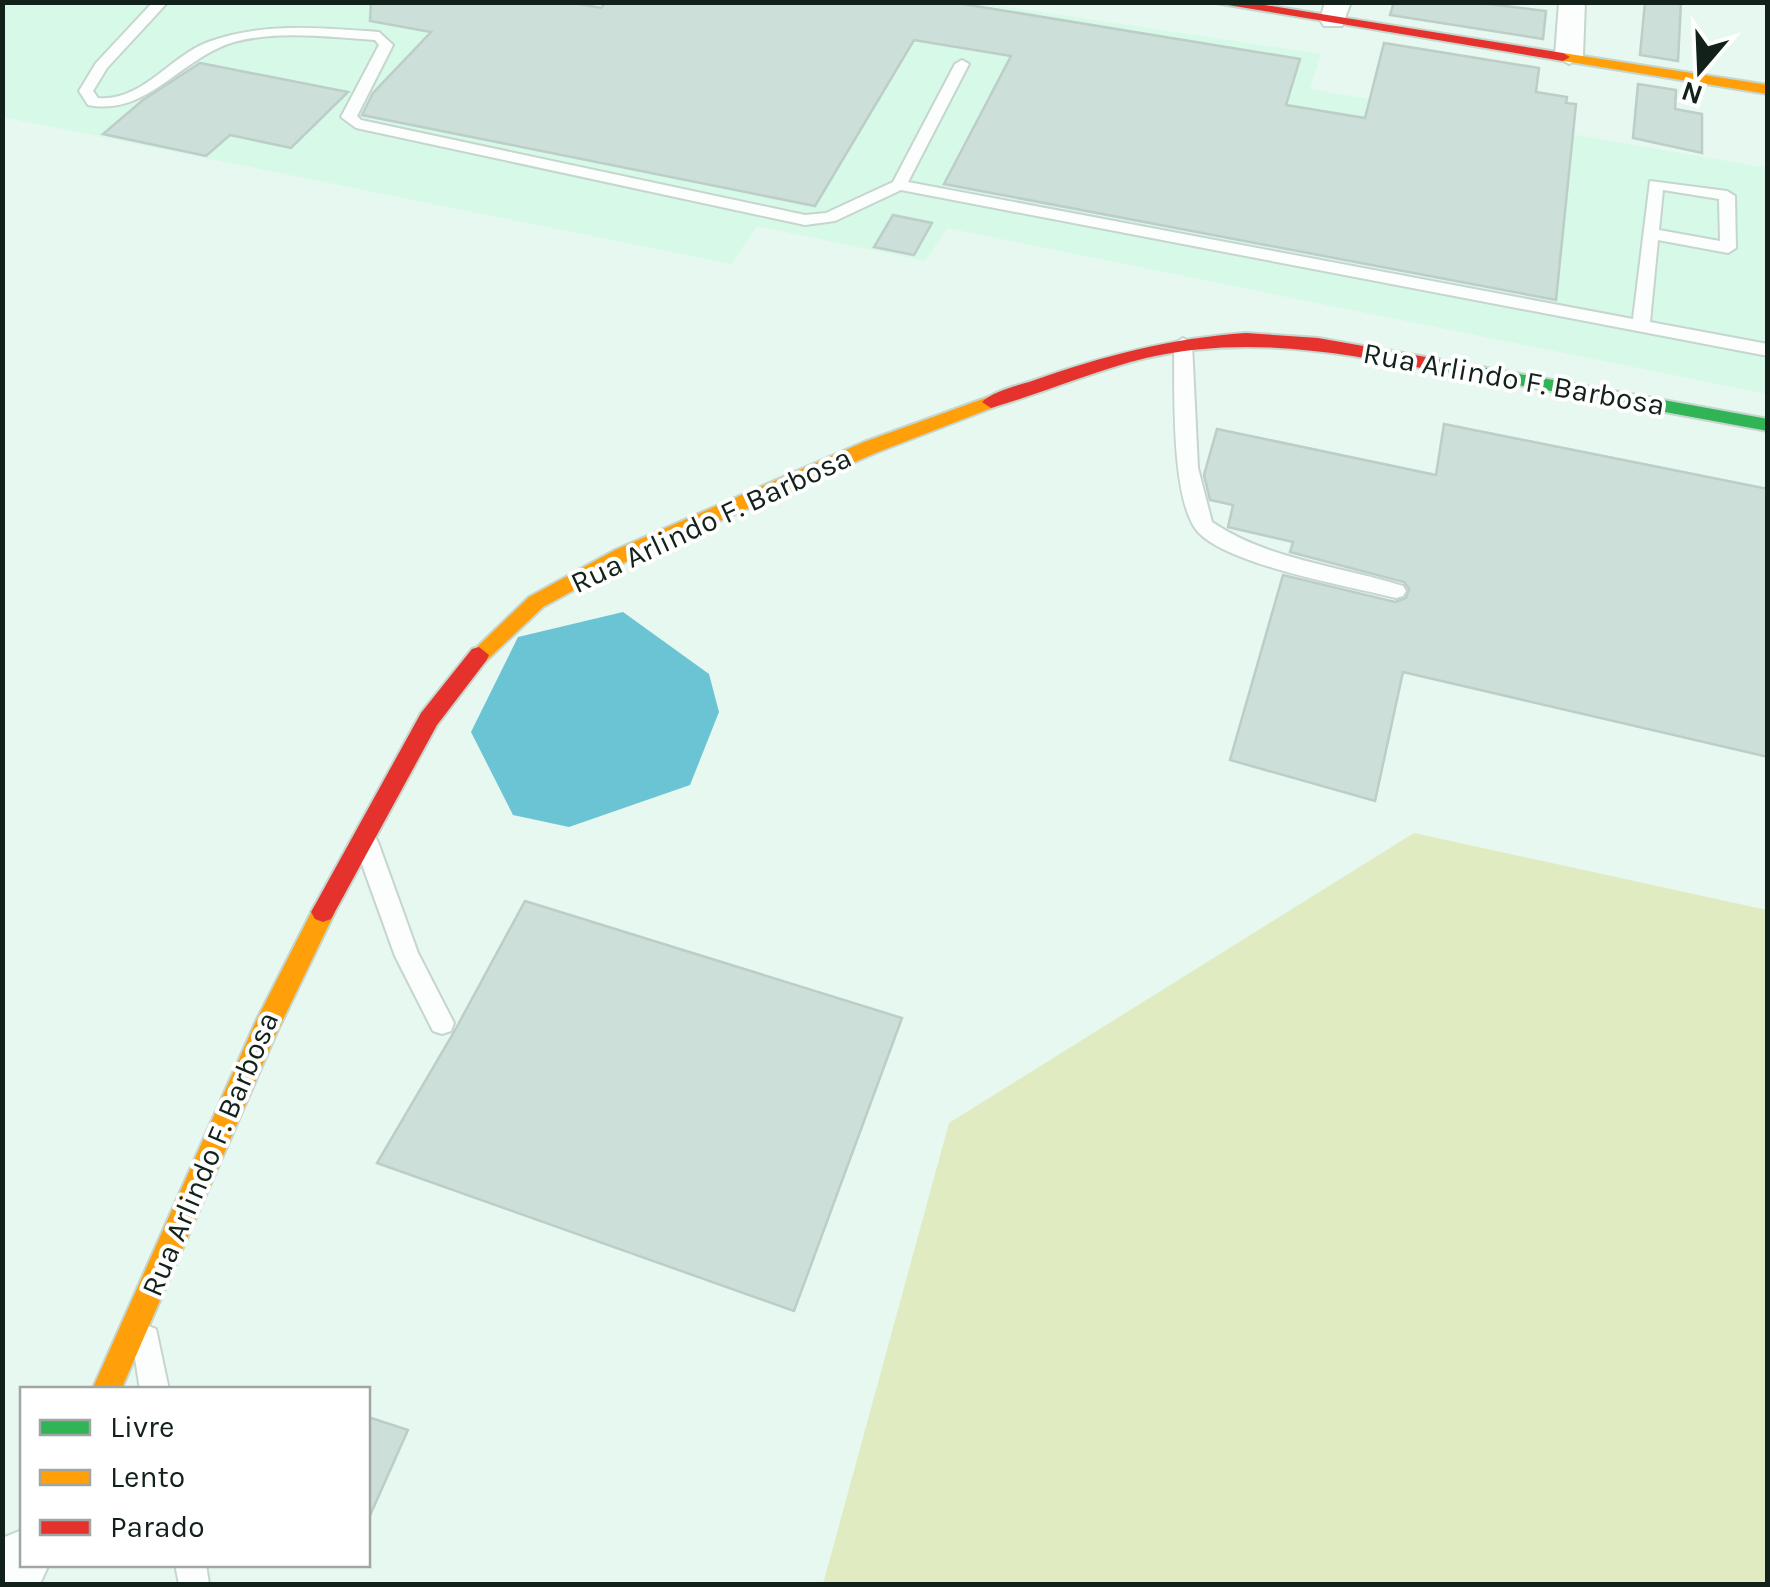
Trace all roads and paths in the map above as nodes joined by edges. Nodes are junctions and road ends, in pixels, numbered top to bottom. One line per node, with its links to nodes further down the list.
1 (161, 2): 8 (lane)
2 (1217, 2): 4 (street)
3 (1572, 2): 5 (street)
4 (1335, 11): 5 (street)
5 (1570, 56): 7 (street)
6 (962, 64): 8 (lane)
7 (1768, 90)
8 (899, 185): 10 (lane)
9 (1652, 234): 9 (lane); 10 (lane)
10 (1642, 325): 12 (lane)
11 (1184, 344): 13 (street, Rua Arlindo F. Barbosa); 14 (lane); 15 (street, Rua Arlindo F. Barbosa)
12 (1768, 350)
13 (1768, 425)
14 (1396, 590)
15 (364, 835): 16 (lane); 17 (street, Rua Arlindo F. Barbosa)
16 (442, 1023)
17 (142, 1316): 18 (street, Rua Arlindo F. Barbosa); 19 (lane)
18 (107, 1387)
19 (154, 1387)

